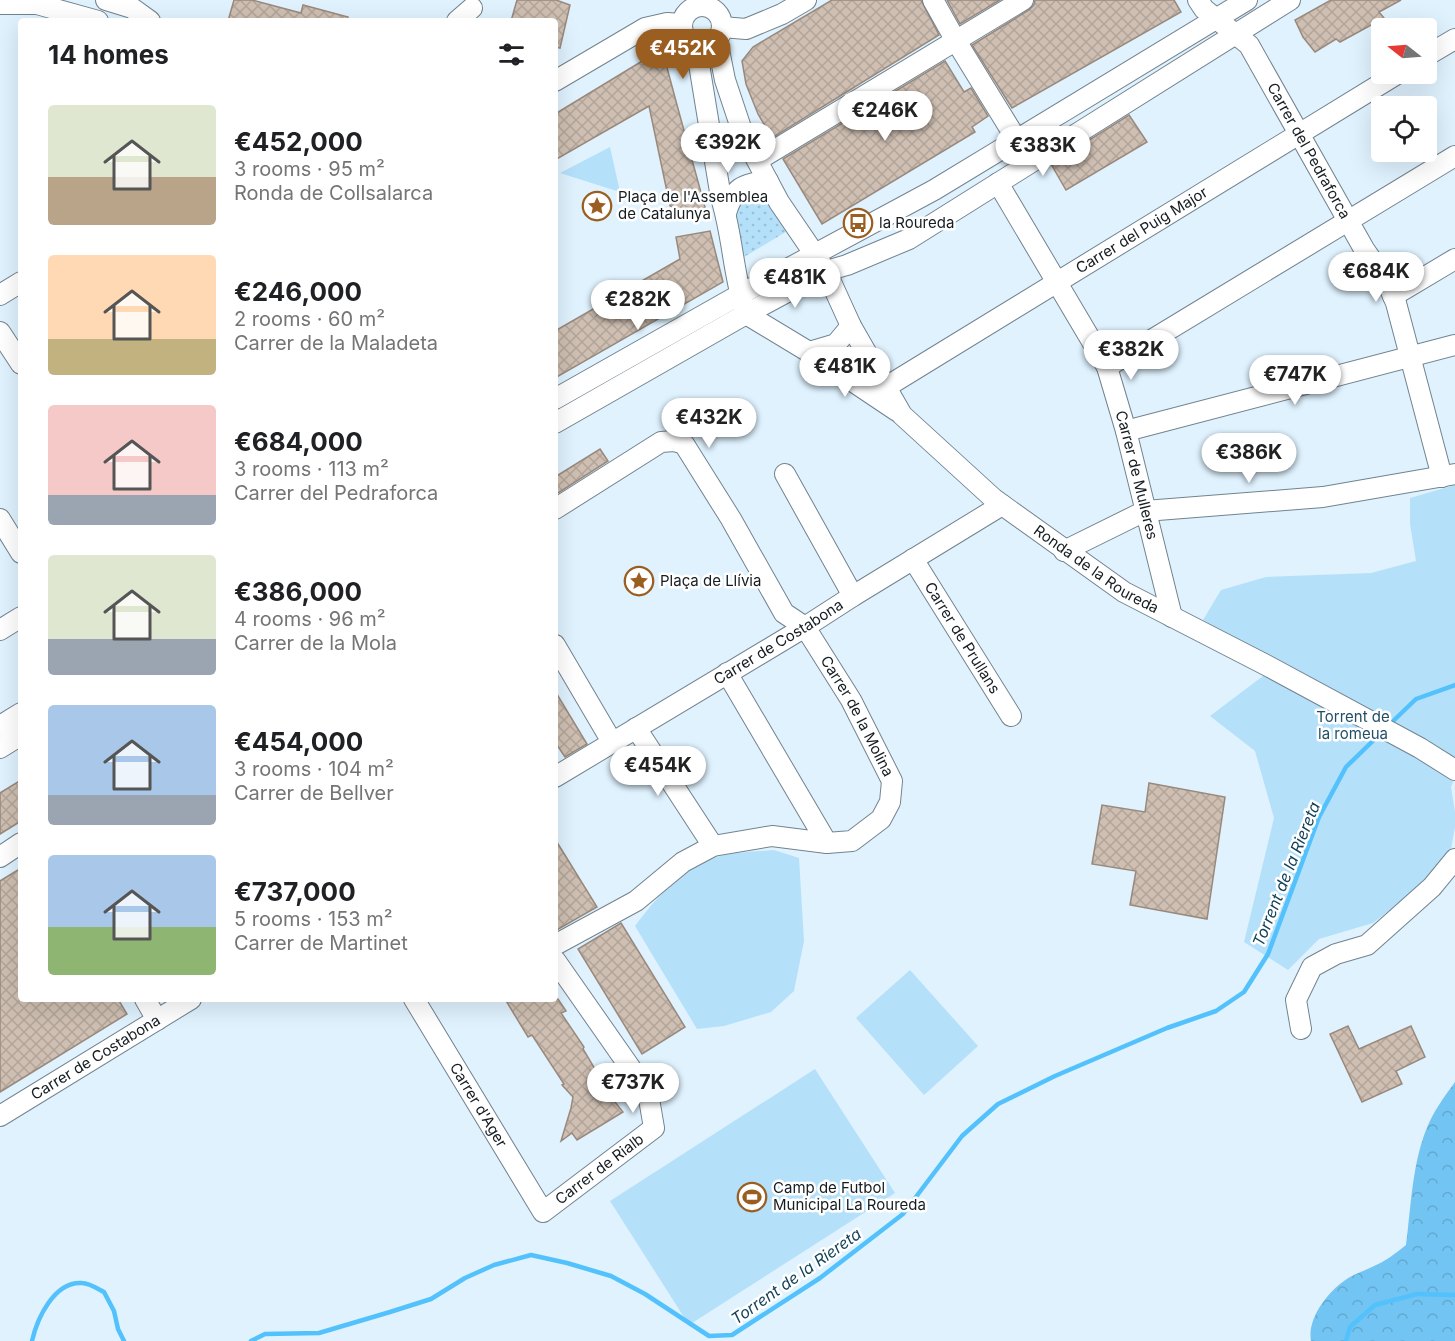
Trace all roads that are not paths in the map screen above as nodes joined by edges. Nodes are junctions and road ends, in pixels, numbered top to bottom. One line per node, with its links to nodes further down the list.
1 (106, 0): 10 (street)
2 (806, 0): 15 (street)
3 (933, 0): 17 (street)
4 (1023, 0): 17 (street)
5 (1198, 0): 13 (street, Carrer del Pedraforca)
6 (1247, 0): 13 (street)
7 (1290, 0): 14 (street)
8 (0, 4): 12 (street)
9 (710, 4): 11 (street); 15 (street)
10 (142, 12)
11 (684, 12): 18 (street); 20 (street)
12 (87, 18)
13 (1218, 18): 14 (street, Carrer del Pedraforca); 23 (street)
14 (1236, 33): 22 (street, Carrer del Pedraforca); 26 (street)
15 (719, 34): 18 (street); 25 (street, Ronda de la Roureda)
16 (1455, 39): 19 (street)
17 (956, 40): 23 (street); 25 (street)
18 (696, 46): 29 (street)
19 (1437, 50)
20 (558, 79)
21 (1380, 84): 22 (street, Carrer del Puig Major)
22 (1298, 133): 30 (street, Carrer del Pedraforca); 33 (street, Carrer del Puig Major)
23 (1017, 139): 26 (street); 32 (street)
24 (1455, 156): 30 (street)
25 (758, 160): 27 (street, Ronda de la Roureda)
26 (1030, 163): 28 (street)
27 (768, 181): 29 (street); 32 (street, Ronda de la Roureda)
28 (998, 183): 32 (street); 33 (street, Carrer de Mulleres)
29 (726, 213): 37 (street)
30 (1347, 220): 36 (street, Carrer del Pedraforca); 44 (street)
31 (1455, 259): 36 (street)
32 (821, 262): 37 (street); 38 (street, Ronda de la Roureda)
33 (1056, 282): 44 (street, Carrer de Mulleres); 45 (street, Carrer del Puig Major)
34 (18, 284): 35 (street)
35 (0, 295)
36 (1393, 296): 42 (street, Carrer del Pedraforca)
37 (743, 305): 41 (street); 46 (street); 48 (street)
38 (851, 326): 41 (street); 45 (street, Ronda de la Roureda)
39 (0, 332): 43 (street)
40 (1455, 345): 42 (street)
41 (809, 352): 47 (street)
42 (1411, 356): 49 (street); 51 (street, Carrer del Pedraforca)
43 (18, 359)
44 (1107, 367): 49 (street, Carrer de Mulleres)
45 (886, 387): 47 (street, Ronda de la Roureda)
46 (558, 398)
47 (902, 414): 52 (street, Ronda de la Roureda)
48 (558, 421)
49 (1126, 431): 54 (street, Carrer de Mulleres)
50 (785, 474): 59 (street)
51 (1449, 475): 54 (street)
52 (1002, 505): 57 (street, Ronda de la Roureda); 58 (street, Carrer de Costabona)
53 (558, 507): 62 (street, Carrer de la Molina)
54 (1145, 511): 57 (street); 60 (street, Carrer de Mulleres)
55 (0, 519): 56 (street)
56 (18, 549)
57 (1064, 551): 60 (street, Ronda de la Roureda)
58 (913, 559): 59 (street, Carrer de Costabona); 67 (street, Carrer de Prullans)
59 (853, 596): 62 (street, Carrer de Costabona)
60 (1172, 617): 73 (street, Ronda de la Roureda)
61 (18, 619): 63 (street)
62 (805, 627): 65 (street, Carrer de Costabona); 75 (street, Carrer de la Molina)
63 (0, 630)
64 (558, 650): 71 (street)
65 (727, 673): 69 (street, Carrer de Costabona); 75 (street)
66 (18, 715): 68 (street)
67 (1011, 716)
68 (0, 726)
69 (636, 728): 71 (street, Carrer de Costabona); 77 (street)
70 (18, 737): 72 (street)
71 (612, 742): 74 (street, Carrer de Costabona)
72 (0, 748)
73 (1455, 770)
74 (558, 775)
75 (827, 843): 77 (street, Carrer de la Molina)
76 (18, 845): 78 (street)
77 (712, 846): 80 (street, Carrer de la Molina)
78 (0, 856)
79 (1455, 859): 86 (street)
80 (558, 943)
81 (558, 964): 88 (street, Carrer de Rialb)
82 (146, 1002): 85 (street)
83 (186, 1002): 85 (street, Carrer de Costabona)
84 (416, 1002): 88 (street, Carrer d'Ager)
85 (157, 1020): 87 (street, Carrer de Costabona)
86 (1301, 1029)
87 (0, 1116)
88 (543, 1212)

